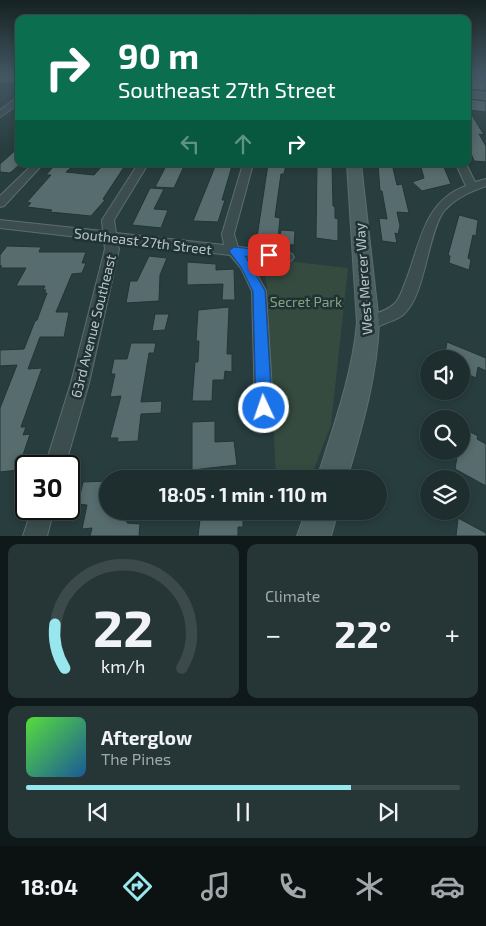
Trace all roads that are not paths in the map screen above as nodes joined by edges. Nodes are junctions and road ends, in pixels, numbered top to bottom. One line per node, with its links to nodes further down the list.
1 (15, 103): 2 (street)
2 (0, 114)
3 (35, 167): 10 (street)
4 (141, 167): 12 (street, 63rd Avenue Southeast)
5 (247, 167): 13 (street)
6 (354, 167): 15 (street, West Mercer Way)
7 (462, 167): 9 (street)
8 (486, 182): 9 (street)
9 (472, 186): 15 (street)
10 (0, 204)
11 (0, 224): 12 (street, Southeast 27th Street)
12 (111, 237): 13 (street, Southeast 27th Street); 17 (street, 63rd Avenue Southeast)
13 (234, 251): 14 (street, Southeast 27th Street); 16 (street)
14 (287, 257)
15 (368, 323): 18 (street, West Mercer Way)
16 (264, 408)
17 (58, 455)
18 (335, 470)
19 (40, 520): 21 (street)
20 (319, 520): 22 (street)
21 (35, 536)
22 (314, 536)

